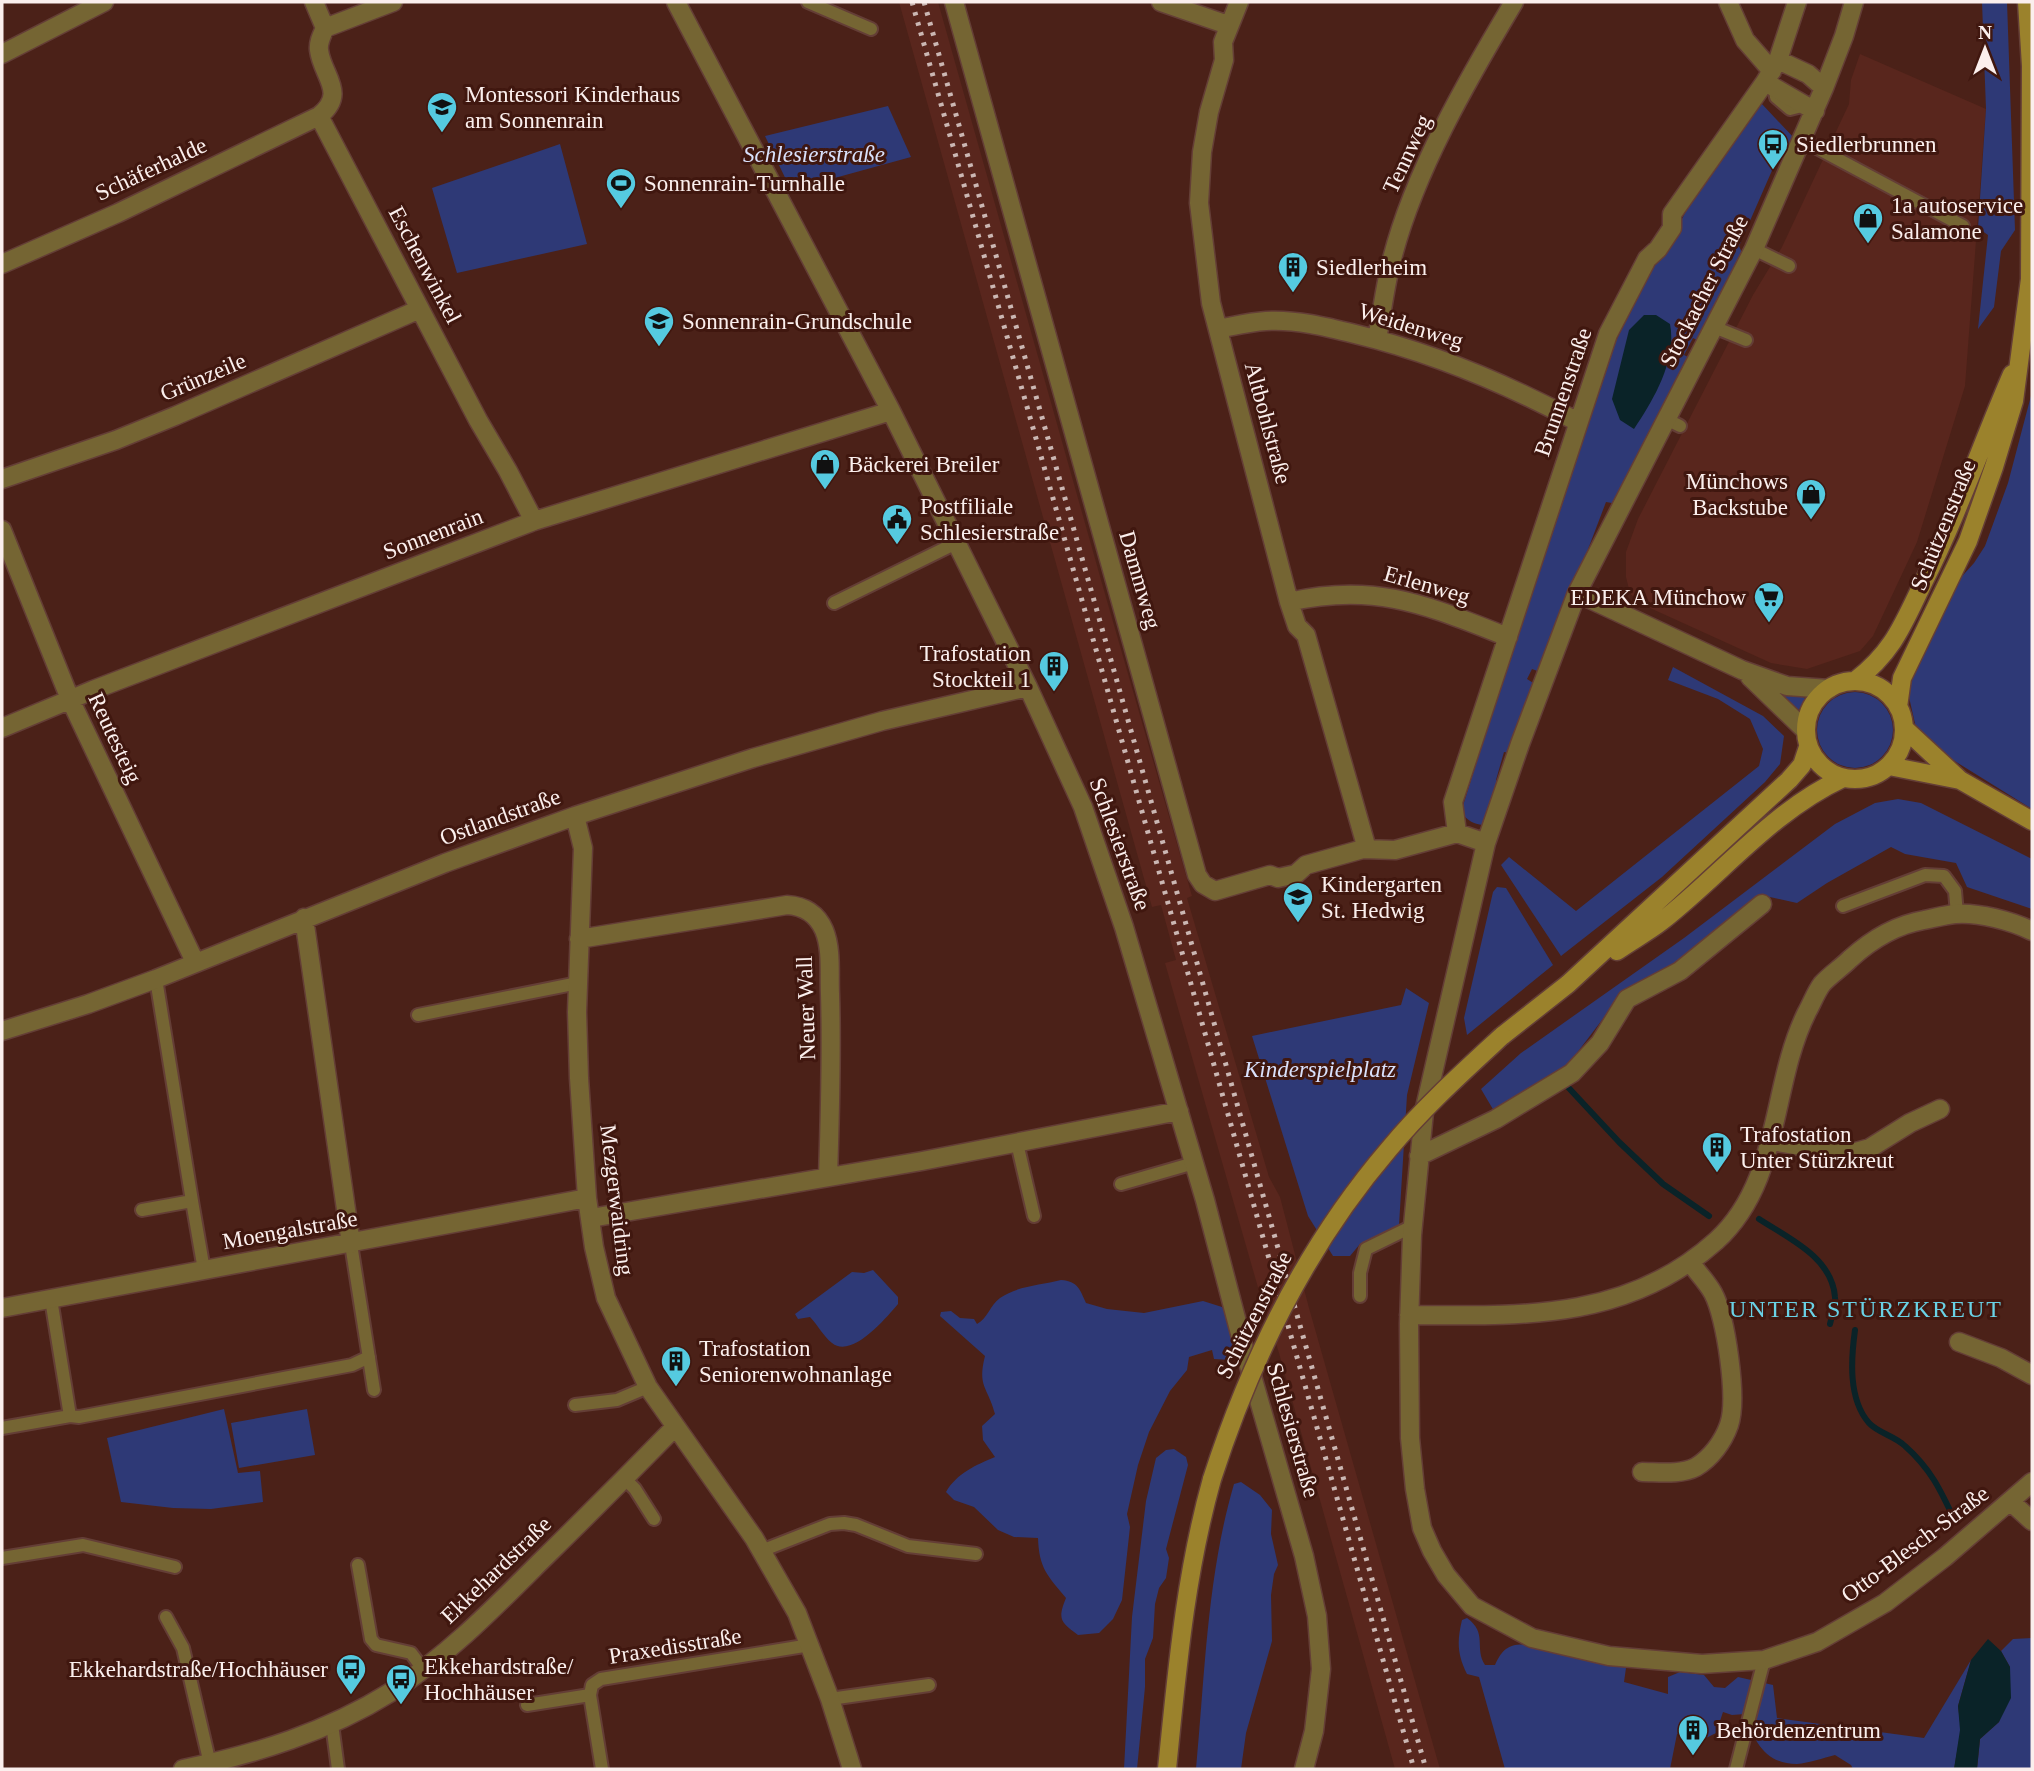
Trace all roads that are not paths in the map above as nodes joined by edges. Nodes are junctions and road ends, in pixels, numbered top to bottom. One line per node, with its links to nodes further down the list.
1 (104, 2): 17 (street)
2 (314, 2): 15 (street)
3 (393, 2): 15 (street)
4 (676, 2): 33 (street, Schlesierstraße)
5 (808, 2): 16 (lane)
6 (954, 2): 59 (street, Dammweg)
7 (1161, 2): 14 (street)
8 (1240, 2): 14 (street, Altbohlstraße)
9 (1514, 2): 30 (street, Tennweg)
10 (1728, 2): 18 (street)
11 (1797, 2): 18 (street, Brunnenstraße)
12 (1854, 2): 19 (street, Stockacher Straße)
13 (2027, 2): 32 (main road, Schützenstraße)
14 (1228, 26): 29 (street, Altbohlstraße)
15 (325, 28): 21 (street)
16 (871, 29)
17 (2, 54)
18 (1772, 75): 19 (street); 20 (street); 34 (street, Brunnenstraße)
19 (1824, 88): 20 (street, Stockacher Straße)
20 (1810, 108): 22 (street, Stockacher Straße)
21 (319, 116): 25 (street, Schäferhalde); 27 (street, Eschenwinkel)
22 (1802, 140): 23 (lane); 24 (street, Stockacher Straße)
23 (1963, 226)
24 (1754, 249): 26 (lane); 28 (street, Stockacher Straße)
25 (2, 264)
26 (1789, 266)
27 (420, 309): 35 (street, Grünzeile); 36 (street, Eschenwinkel)
28 (1714, 327): 31 (lane); 39 (street, Stockacher Straße)
29 (1218, 329): 30 (street, Weidenweg); 40 (street, Altbohlstraße)
30 (1377, 339): 34 (street, Weidenweg)
31 (1746, 340)
32 (2018, 358): 44 (main road, Schützenstraße); 48 (main road, Schützenstraße)
33 (891, 411): 36 (street, Sonnenrain); 38 (street, Schlesierstraße)
34 (1578, 422): 42 (street, Brunnenstraße)
35 (2, 479)
36 (534, 521): 47 (street, Sonnenrain)
37 (2, 530): 47 (street, Reutesteig)
38 (956, 543): 41 (lane); 45 (street, Schlesierstraße)
39 (1577, 593): 43 (street); 58 (street, Stockacher Straße)
40 (1289, 602): 42 (street, Erlenweg); 59 (street, Altbohlstraße)
41 (834, 603)
42 (1508, 637): 57 (street, Brunnenstraße)
43 (1742, 670): 46 (street); 51 (street)
44 (1855, 681): 46 (main road); 48 (main road)
45 (1028, 687): 55 (street, Ostlandstraße); 73 (street, Schlesierstraße)
46 (1829, 689): 51 (main road)
47 (70, 699): 49 (street, Sonnenrain); 66 (street, Reutesteig)
48 (1898, 707): 50 (main road)
49 (2, 728)
50 (1904, 728): 52 (main road); 54 (main road)
51 (1807, 738): 53 (main road); 68 (main road, Schützenstraße)
52 (1889, 766): 53 (main road); 54 (main road)
53 (1843, 778): 68 (main road, Schützenstraße)
54 (1960, 780): 56 (main road)
55 (575, 816): 63 (street, Ostlandstraße); 65 (street, Mezgerwaidring)
56 (2032, 821)
57 (1457, 833): 58 (street); 59 (street, Dammweg)
58 (1486, 843): 76 (street, Stockacher Straße)
59 (1367, 849)
60 (1762, 904): 76 (street)
61 (1843, 906): 62 (lane)
62 (1956, 914): 64 (street); 74 (street)
63 (304, 918): 66 (street, Ostlandstraße); 86 (street)
64 (2032, 931)
65 (579, 939): 69 (street, Mezgerwaidring); 78 (street, Neuer Wall)
66 (195, 962): 67 (street, Ostlandstraße)
67 (156, 979): 71 (street, Ostlandstraße); 81 (lane)
68 (1573, 980): 127 (main road, Schützenstraße, bridge)
69 (578, 983): 70 (lane); 80 (street, Mezgerwaidring)
70 (418, 1014)
71 (2, 1031)
72 (1940, 1109): 74 (street)
73 (1179, 1111): 75 (street); 77 (street, Schlesierstraße)
74 (1772, 1141): 87 (street)
75 (1017, 1143): 78 (street); 83 (lane)
76 (1419, 1156): 85 (street, Otto-Blesch-Straße)
77 (1194, 1163): 79 (lane); 128 (street, Schlesierstraße)
78 (828, 1177): 84 (street)
79 (1121, 1184)
80 (587, 1198): 84 (street, Mezgerwaidring); 86 (street, Moengalstraße)
81 (192, 1201): 82 (lane); 88 (lane)
82 (142, 1210)
83 (1034, 1216)
84 (590, 1218): 96 (street, Mezgerwaidring)
85 (1413, 1226): 89 (lane); 92 (street, Otto-Blesch-Straße)
86 (351, 1244): 88 (street, Moengalstraße); 94 (lane)
87 (1690, 1262): 92 (street); 102 (street)
88 (204, 1270): 90 (street, Moengalstraße)
89 (1360, 1296)
90 (51, 1299): 91 (street, Moengalstraße); 99 (lane)
91 (2, 1308)
92 (1409, 1315): 115 (street, Otto-Blesch-Straße)
93 (1959, 1342): 95 (street)
94 (369, 1357): 97 (lane); 99 (lane)
95 (2032, 1375)
96 (648, 1387): 98 (lane); 100 (street, Mezgerwaidring)
97 (374, 1390)
98 (575, 1405)
99 (71, 1416): 101 (lane)
100 (675, 1427): 103 (street, Ekkehardstraße); 108 (street, Mezgerwaidring)
101 (2, 1428)
102 (1642, 1472)
103 (624, 1478): 106 (lane); 116 (street, Ekkehardstraße)
104 (2032, 1482): 105 (street, Otto-Blesch-Straße)
105 (2011, 1502): 107 (street); 115 (street, Otto-Blesch-Straße)
106 (654, 1519)
107 (2032, 1521)
108 (761, 1551): 109 (lane); 114 (street, Mezgerwaidring)
109 (976, 1554)
110 (2, 1558): 112 (lane)
111 (358, 1565): 116 (lane)
112 (175, 1567)
113 (166, 1618): 122 (lane)
114 (810, 1645): 118 (lane, Praxedisstraße); 119 (street, Mezgerwaidring)
115 (1764, 1660): 129 (lane)
116 (423, 1669): 121 (street, Ekkehardstraße)
117 (929, 1685): 119 (lane)
118 (590, 1695): 120 (lane); 125 (lane, Praxedisstraße)
119 (830, 1699): 126 (street, Mezgerwaidring)
120 (527, 1706)
121 (332, 1724): 122 (street, Ekkehardstraße); 124 (lane)
122 (210, 1764): 123 (street, Ekkehardstraße)
123 (183, 1769)
124 (338, 1769)
125 (602, 1769)
126 (852, 1769)
127 (1167, 1769)
128 (1304, 1769)
129 (1736, 1769)

